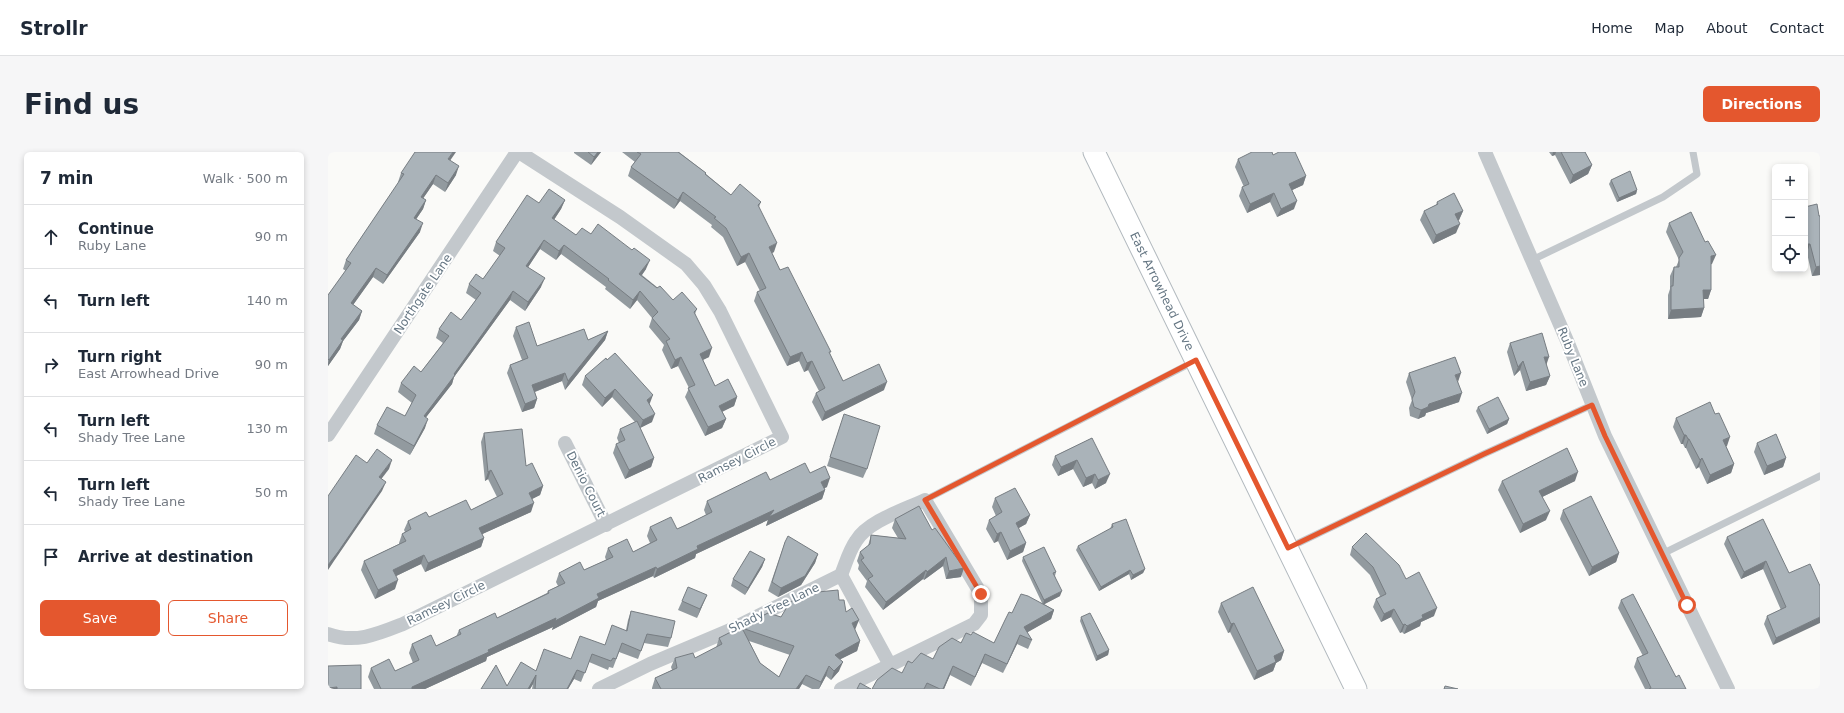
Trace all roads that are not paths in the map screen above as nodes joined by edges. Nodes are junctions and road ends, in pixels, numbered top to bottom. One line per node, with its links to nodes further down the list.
1 (518, 152): 8 (street, Northgate Lane); 12 (street, Ramsey Circle)
2 (1094, 152): 6 (street, East Arrowhead Drive)
3 (1485, 152): 5 (street, Ruby Lane)
4 (1693, 152): 5 (lane)
5 (1532, 260): 7 (street, Ruby Lane)
6 (1196, 360): 11 (lane); 13 (street, East Arrowhead Drive)
7 (1592, 405): 13 (lane); 14 (street, Ruby Lane)
8 (328, 435)
9 (565, 443): 12 (street, Denio Court)
10 (1820, 476): 14 (lane)
11 (925, 500): 15 (street); 17 (street)
12 (606, 525): 16 (street, Ramsey Circle)
13 (1288, 548): 20 (street, East Arrowhead Drive)
14 (1662, 554): 21 (street, Ruby Lane)
15 (841, 575): 17 (street); 18 (street, Shady Tree Lane)
16 (328, 634)
17 (890, 665): 19 (street)
18 (599, 689)
19 (841, 689)
20 (1356, 689)
21 (1728, 689)

